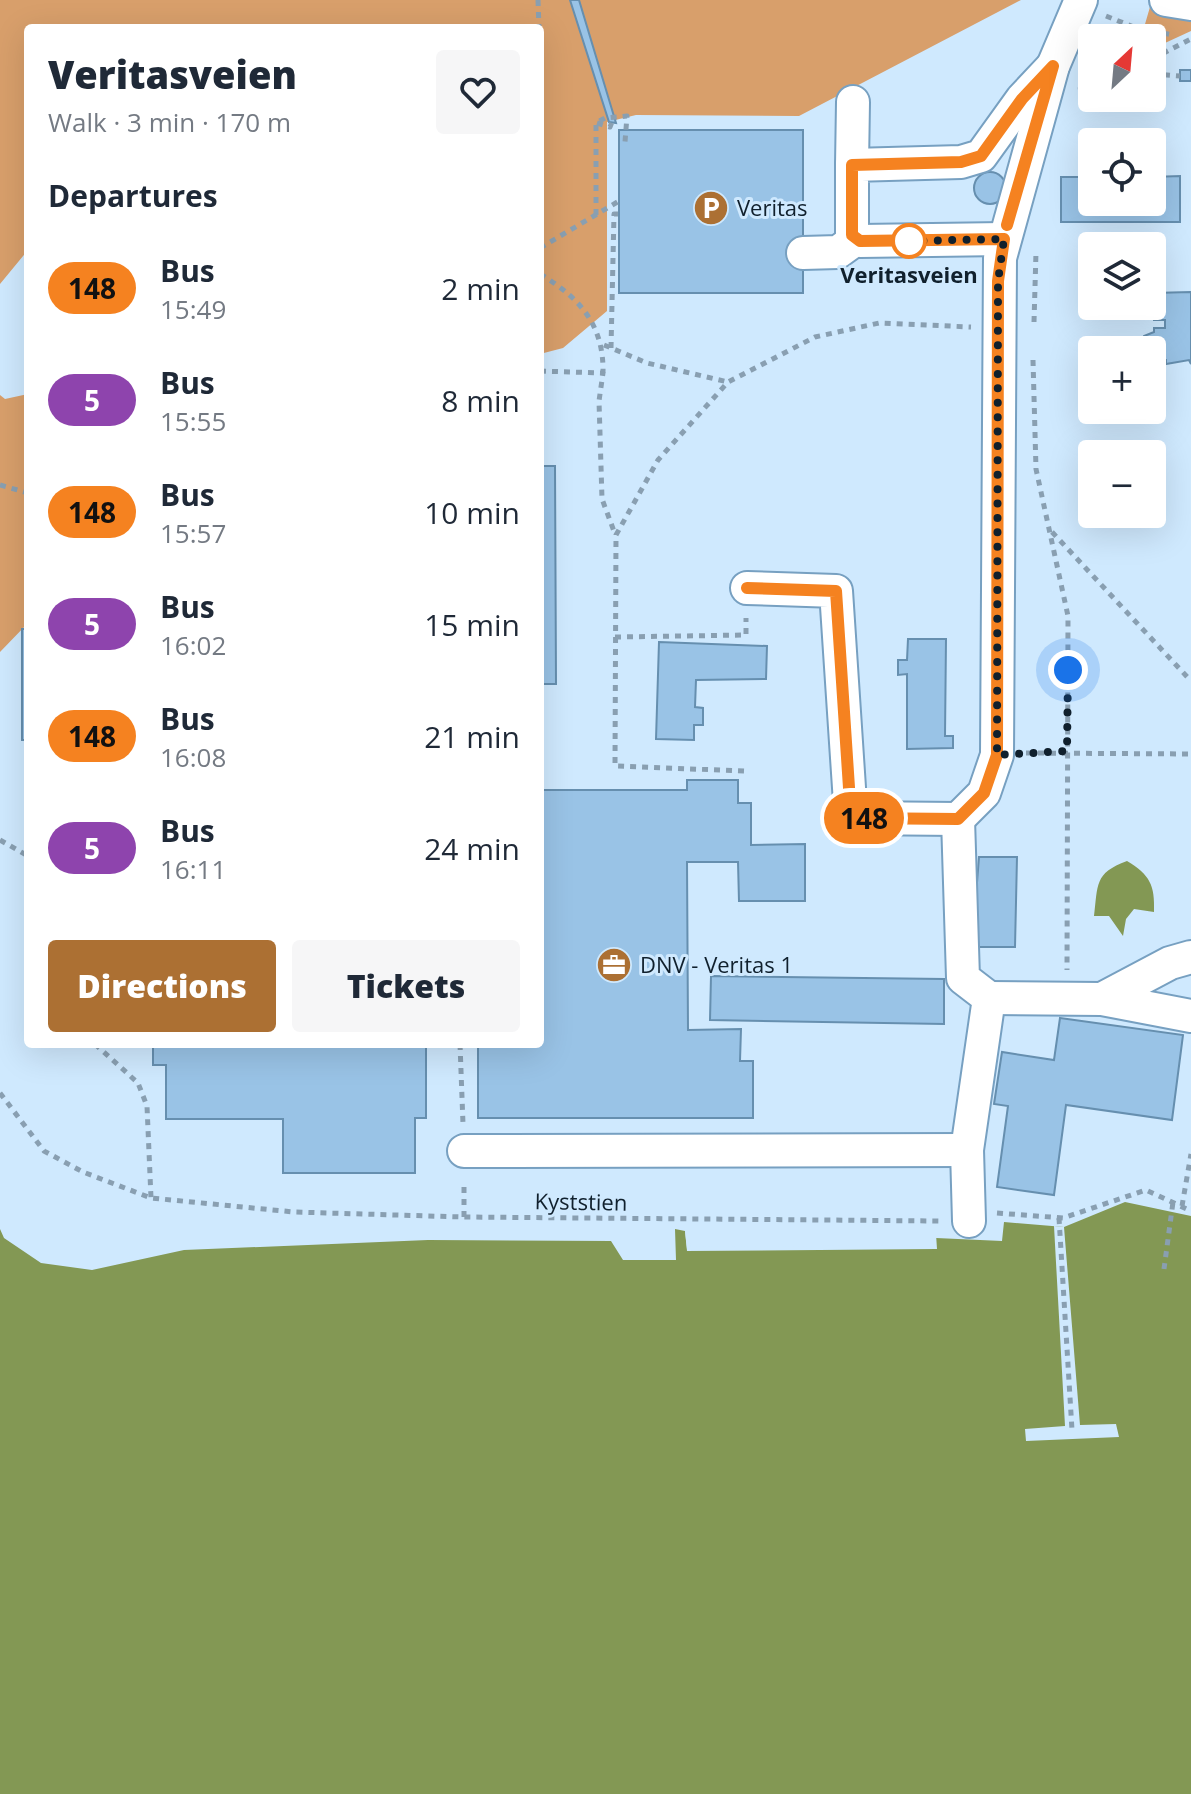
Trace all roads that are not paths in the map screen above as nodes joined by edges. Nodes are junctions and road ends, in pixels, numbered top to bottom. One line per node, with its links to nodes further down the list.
1 (1166, 0): 2 (street)
2 (1191, 4)
3 (1093, 8): 4 (street)
4 (1053, 66): 6 (street); 8 (street)
5 (853, 102): 6 (street)
6 (852, 165): 7 (street)
7 (856, 239): 8 (street); 9 (street)
8 (1004, 239): 11 (street)
9 (803, 253)
10 (747, 588): 11 (street)
11 (958, 819): 13 (street)
12 (1191, 957): 14 (street)
13 (989, 998): 14 (street); 16 (street)
14 (1102, 999): 15 (street)
15 (1191, 1016)
16 (967, 1150): 17 (street); 18 (street)
17 (464, 1151)
18 (969, 1221)

